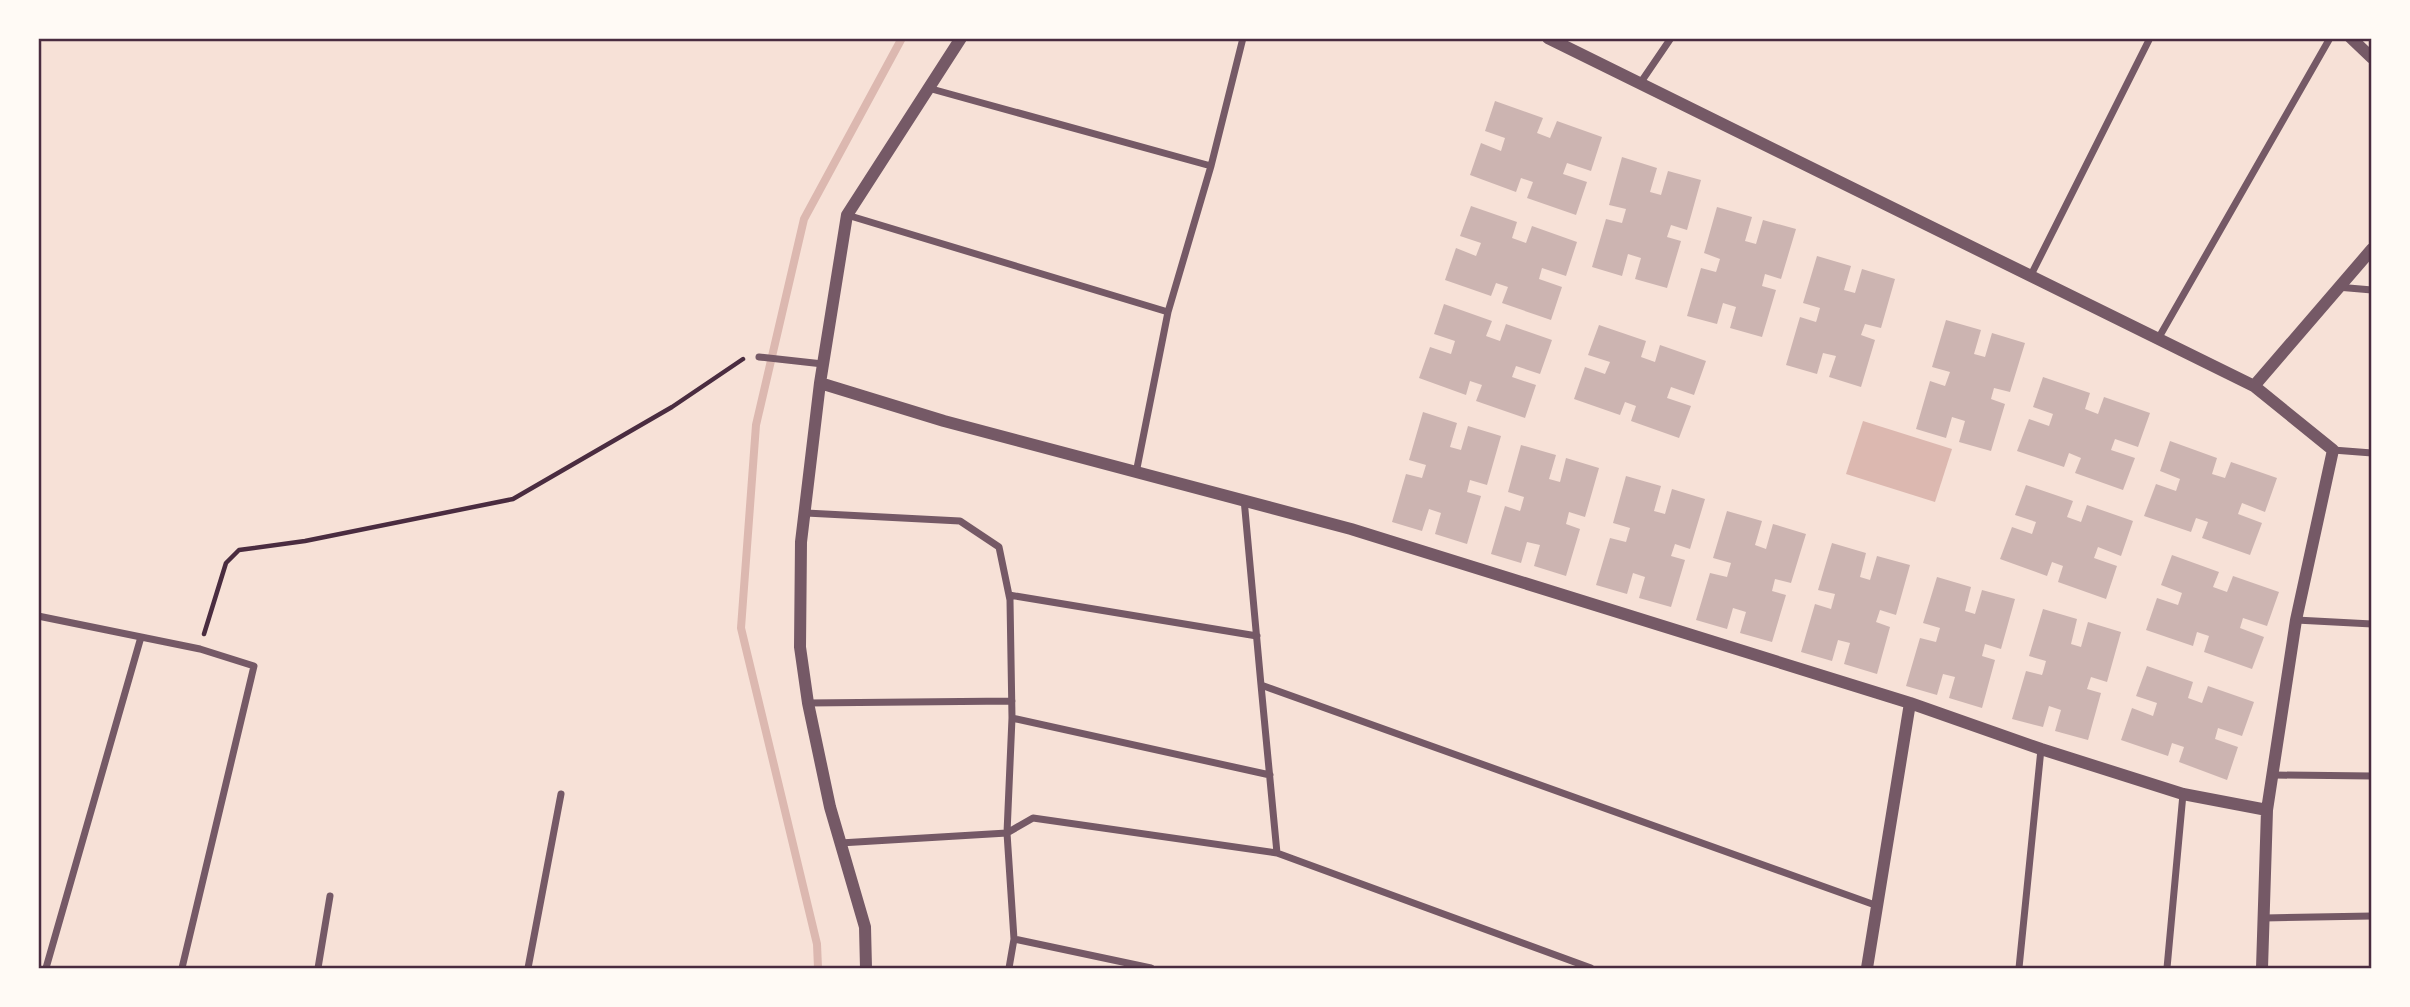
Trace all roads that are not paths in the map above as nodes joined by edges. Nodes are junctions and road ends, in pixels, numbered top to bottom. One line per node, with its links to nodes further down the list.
1 (961, 38): 10 (street)
2 (1242, 38): 11 (street)
3 (1548, 38): 9 (street)
4 (1671, 38): 9 (street)
5 (2150, 38): 14 (street)
6 (2330, 38): 18 (street)
7 (2351, 38): 8 (street)
8 (2371, 58)
9 (1641, 82): 14 (street)
10 (928, 88): 11 (street); 12 (street)
11 (1211, 166): 17 (street)
12 (847, 215): 17 (street); 20 (street)
13 (2371, 249): 15 (street)
14 (2031, 275): 18 (street)
15 (2335, 287): 16 (street); 22 (street)
16 (2371, 290)
17 (1168, 312): 25 (street)
18 (2158, 338): 22 (street)
19 (759, 357): 20 (street)
20 (823, 363): 21 (street)
21 (820, 383): 25 (street); 27 (street)
22 (2254, 386): 23 (street)
23 (2333, 450): 24 (street); 30 (street)
24 (2371, 453)
25 (1135, 474): 26 (street)
26 (1244, 499): 32 (street); 37 (street)
27 (806, 513): 28 (street); 36 (street)
28 (1009, 594): 32 (street); 35 (street)
29 (38, 616): 33 (street)
30 (2296, 620): 31 (street); 41 (street)
31 (2371, 624)
32 (1257, 635): 34 (street)
33 (141, 637): 54 (street); 55 (street)
34 (1261, 685): 40 (street); 50 (street)
35 (1012, 701): 36 (street); 38 (street)
36 (808, 703): 47 (street)
37 (1910, 703): 39 (street); 50 (street)
38 (1012, 718): 40 (street); 46 (street)
39 (2041, 749): 44 (street); 63 (street)
40 (1270, 775): 48 (street)
41 (2275, 775): 42 (street); 45 (street)
42 (2371, 776)
43 (561, 794): 57 (street)
44 (2183, 794): 45 (street); 64 (street)
45 (2267, 810): 52 (street)
46 (1007, 833): 47 (street); 48 (street); 53 (street)
47 (840, 843): 58 (street)
48 (1277, 853): 61 (street)
49 (330, 896): 56 (street)
50 (1875, 905): 62 (street)
51 (2371, 916): 52 (street)
52 (2264, 918): 65 (street)
53 (1014, 939): 59 (street); 60 (street)
54 (46, 968)
55 (182, 968)
56 (318, 968)
57 (528, 968)
58 (866, 968)
59 (1009, 968)
60 (1151, 968)
61 (1591, 968)
62 (1867, 968)
63 (2019, 968)
64 (2167, 968)
65 (2262, 968)

